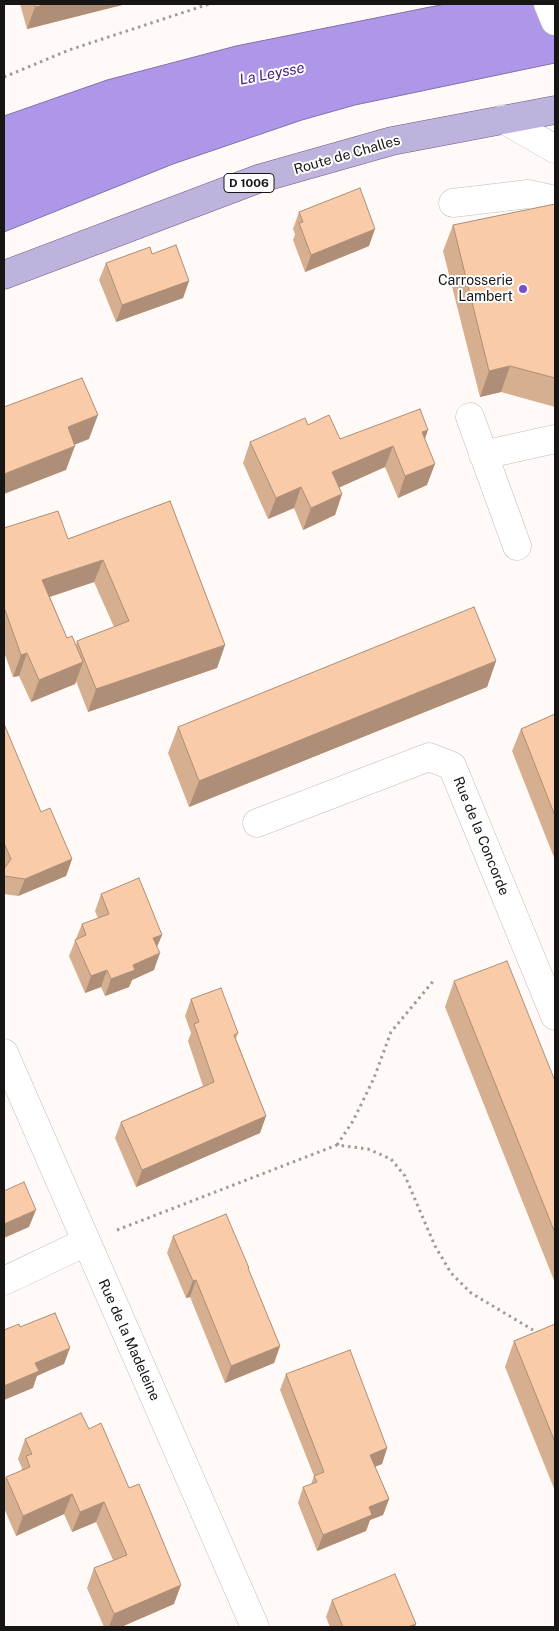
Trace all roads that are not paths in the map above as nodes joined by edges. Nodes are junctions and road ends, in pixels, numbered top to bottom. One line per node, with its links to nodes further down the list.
1 (548, 4): 2 (street)
2 (555, 22)
3 (555, 110): 4 (main road, Route de Challes / D 1006)
4 (503, 119): 5 (street); 8 (main road, Route de Challes / D 1006)
5 (555, 149)
6 (555, 200): 7 (street)
7 (453, 203)
8 (4, 275)
9 (470, 417): 11 (street)
10 (555, 439): 11 (street)
11 (483, 455): 12 (street)
12 (517, 546)
13 (257, 823): 14 (street, Rue de la Concorde)
14 (555, 1016)
15 (4, 1053): 16 (street, Rue de la Madeleine)
16 (86, 1242): 17 (street); 18 (street, Rue de la Madeleine)
17 (4, 1281)
18 (255, 1627)

